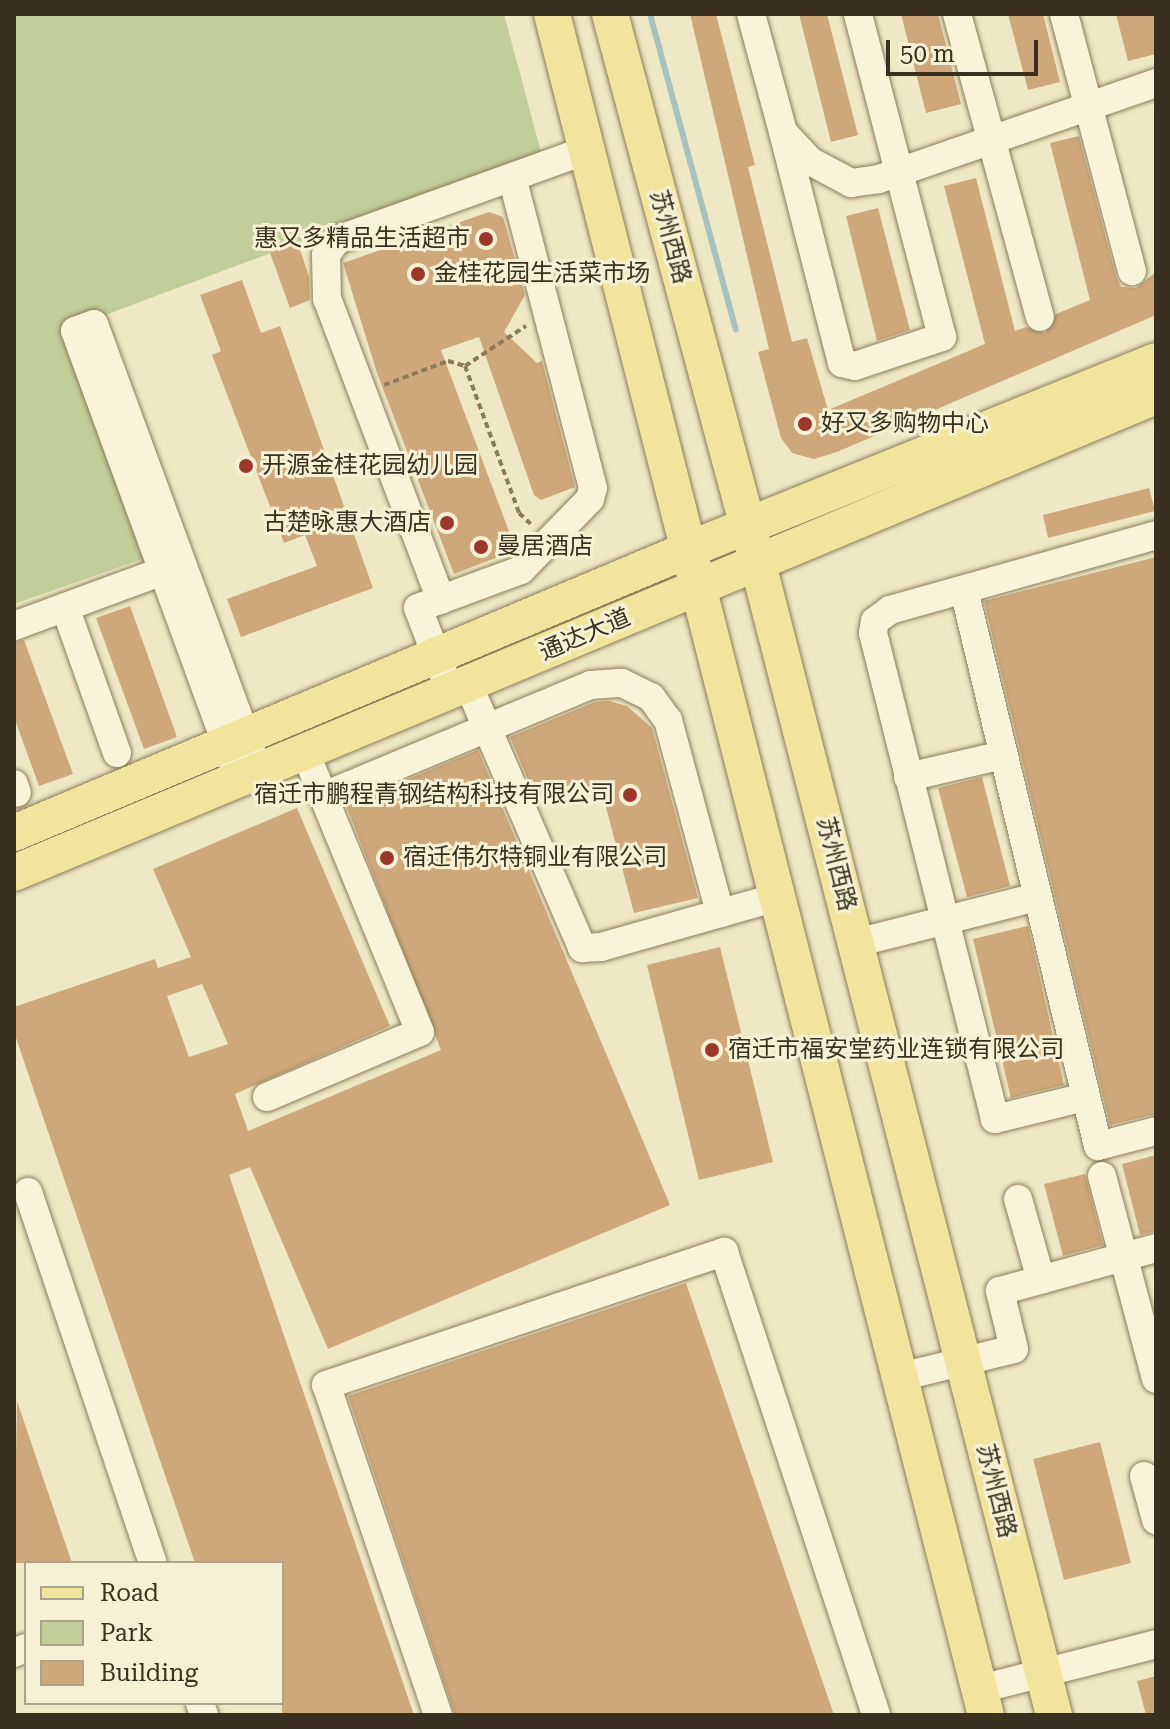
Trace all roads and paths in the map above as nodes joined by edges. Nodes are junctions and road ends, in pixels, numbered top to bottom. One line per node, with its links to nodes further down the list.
1 (552, 14): 11 (main road)
2 (610, 14): 22 (main road, 苏州西路)
3 (751, 14): 9 (street)
4 (858, 14): 12 (street)
5 (957, 14): 10 (street)
6 (1064, 14): 8 (street)
7 (1156, 83): 8 (street)
8 (1088, 106): 10 (street); 14 (street)
9 (783, 132): 12 (street); 12 (street)
10 (991, 140): 12 (street); 16 (street)
11 (587, 150): 13 (street); 25 (main road)
12 (899, 172)
13 (512, 177): 15 (street); 19 (street)
14 (1132, 271)
15 (547, 310): 18 (path); 24 (street)
16 (1040, 317)
17 (1156, 361): 22 (main road, 通达大道)
18 (465, 366): 19 (path); 24 (path)
19 (363, 393): 30 (street)
20 (1156, 396): 27 (main road, 通达大道)
21 (144, 489): 21 (street); 26 (street)
22 (749, 529): 25 (main road, 通达大道); 27 (main road, 苏州西路)
23 (1156, 535): 29 (street)
24 (550, 541): 30 (street)
25 (690, 549): 28 (main road); 33 (main road, 通达大道)
26 (166, 559): 31 (street); 36 (street)
27 (758, 564): 28 (main road, 通达大道); 49 (main road, 苏州西路)
28 (700, 587): 34 (main road, 通达大道); 45 (main road)
29 (964, 590): 39 (street); 41 (street)
30 (441, 600): 33 (street)
31 (65, 607): 32 (street); 38 (street)
32 (14, 626)
33 (436, 656): 34 (street); 36 (main road, 通达大道)
34 (459, 688): 35 (street); 37 (main road, 通达大道)
35 (486, 727): 42 (street); 47 (street); 47 (street)
36 (236, 740): 40 (street); 43 (main road, 通达大道)
37 (305, 751): 40 (main road, 通达大道); 42 (street)
38 (117, 753)
39 (1003, 755): 41 (street); 46 (street)
40 (249, 775): 44 (main road, 通达大道)
41 (908, 777): 48 (street)
42 (324, 796): 50 (street)
43 (14, 833)
44 (14, 873)
45 (778, 897): 47 (street); 60 (main road)
46 (1037, 897): 48 (street); 51 (street)
47 (720, 913)
48 (944, 920): 49 (street); 51 (street)
49 (856, 943): 59 (main road, 苏州西路)
50 (267, 1097)
51 (1085, 1097): 52 (street)
52 (1156, 1131)
53 (1102, 1176): 57 (street)
54 (28, 1192): 64 (street)
55 (1018, 1199): 58 (street)
56 (1156, 1248): 57 (street)
57 (1124, 1257): 58 (street); 61 (street)
58 (1041, 1280): 59 (street)
59 (963, 1361): 60 (street); 66 (main road, 苏州西路)
60 (900, 1377): 67 (main road)
61 (1156, 1379)
62 (1144, 1476): 63 (street)
63 (1156, 1520)
64 (152, 1561)
65 (1156, 1644): 66 (street)
66 (1043, 1672): 67 (street); 70 (main road, 苏州西路)
67 (983, 1702)
68 (438, 1715): 69 (street)
69 (876, 1715)
70 (1054, 1715)

